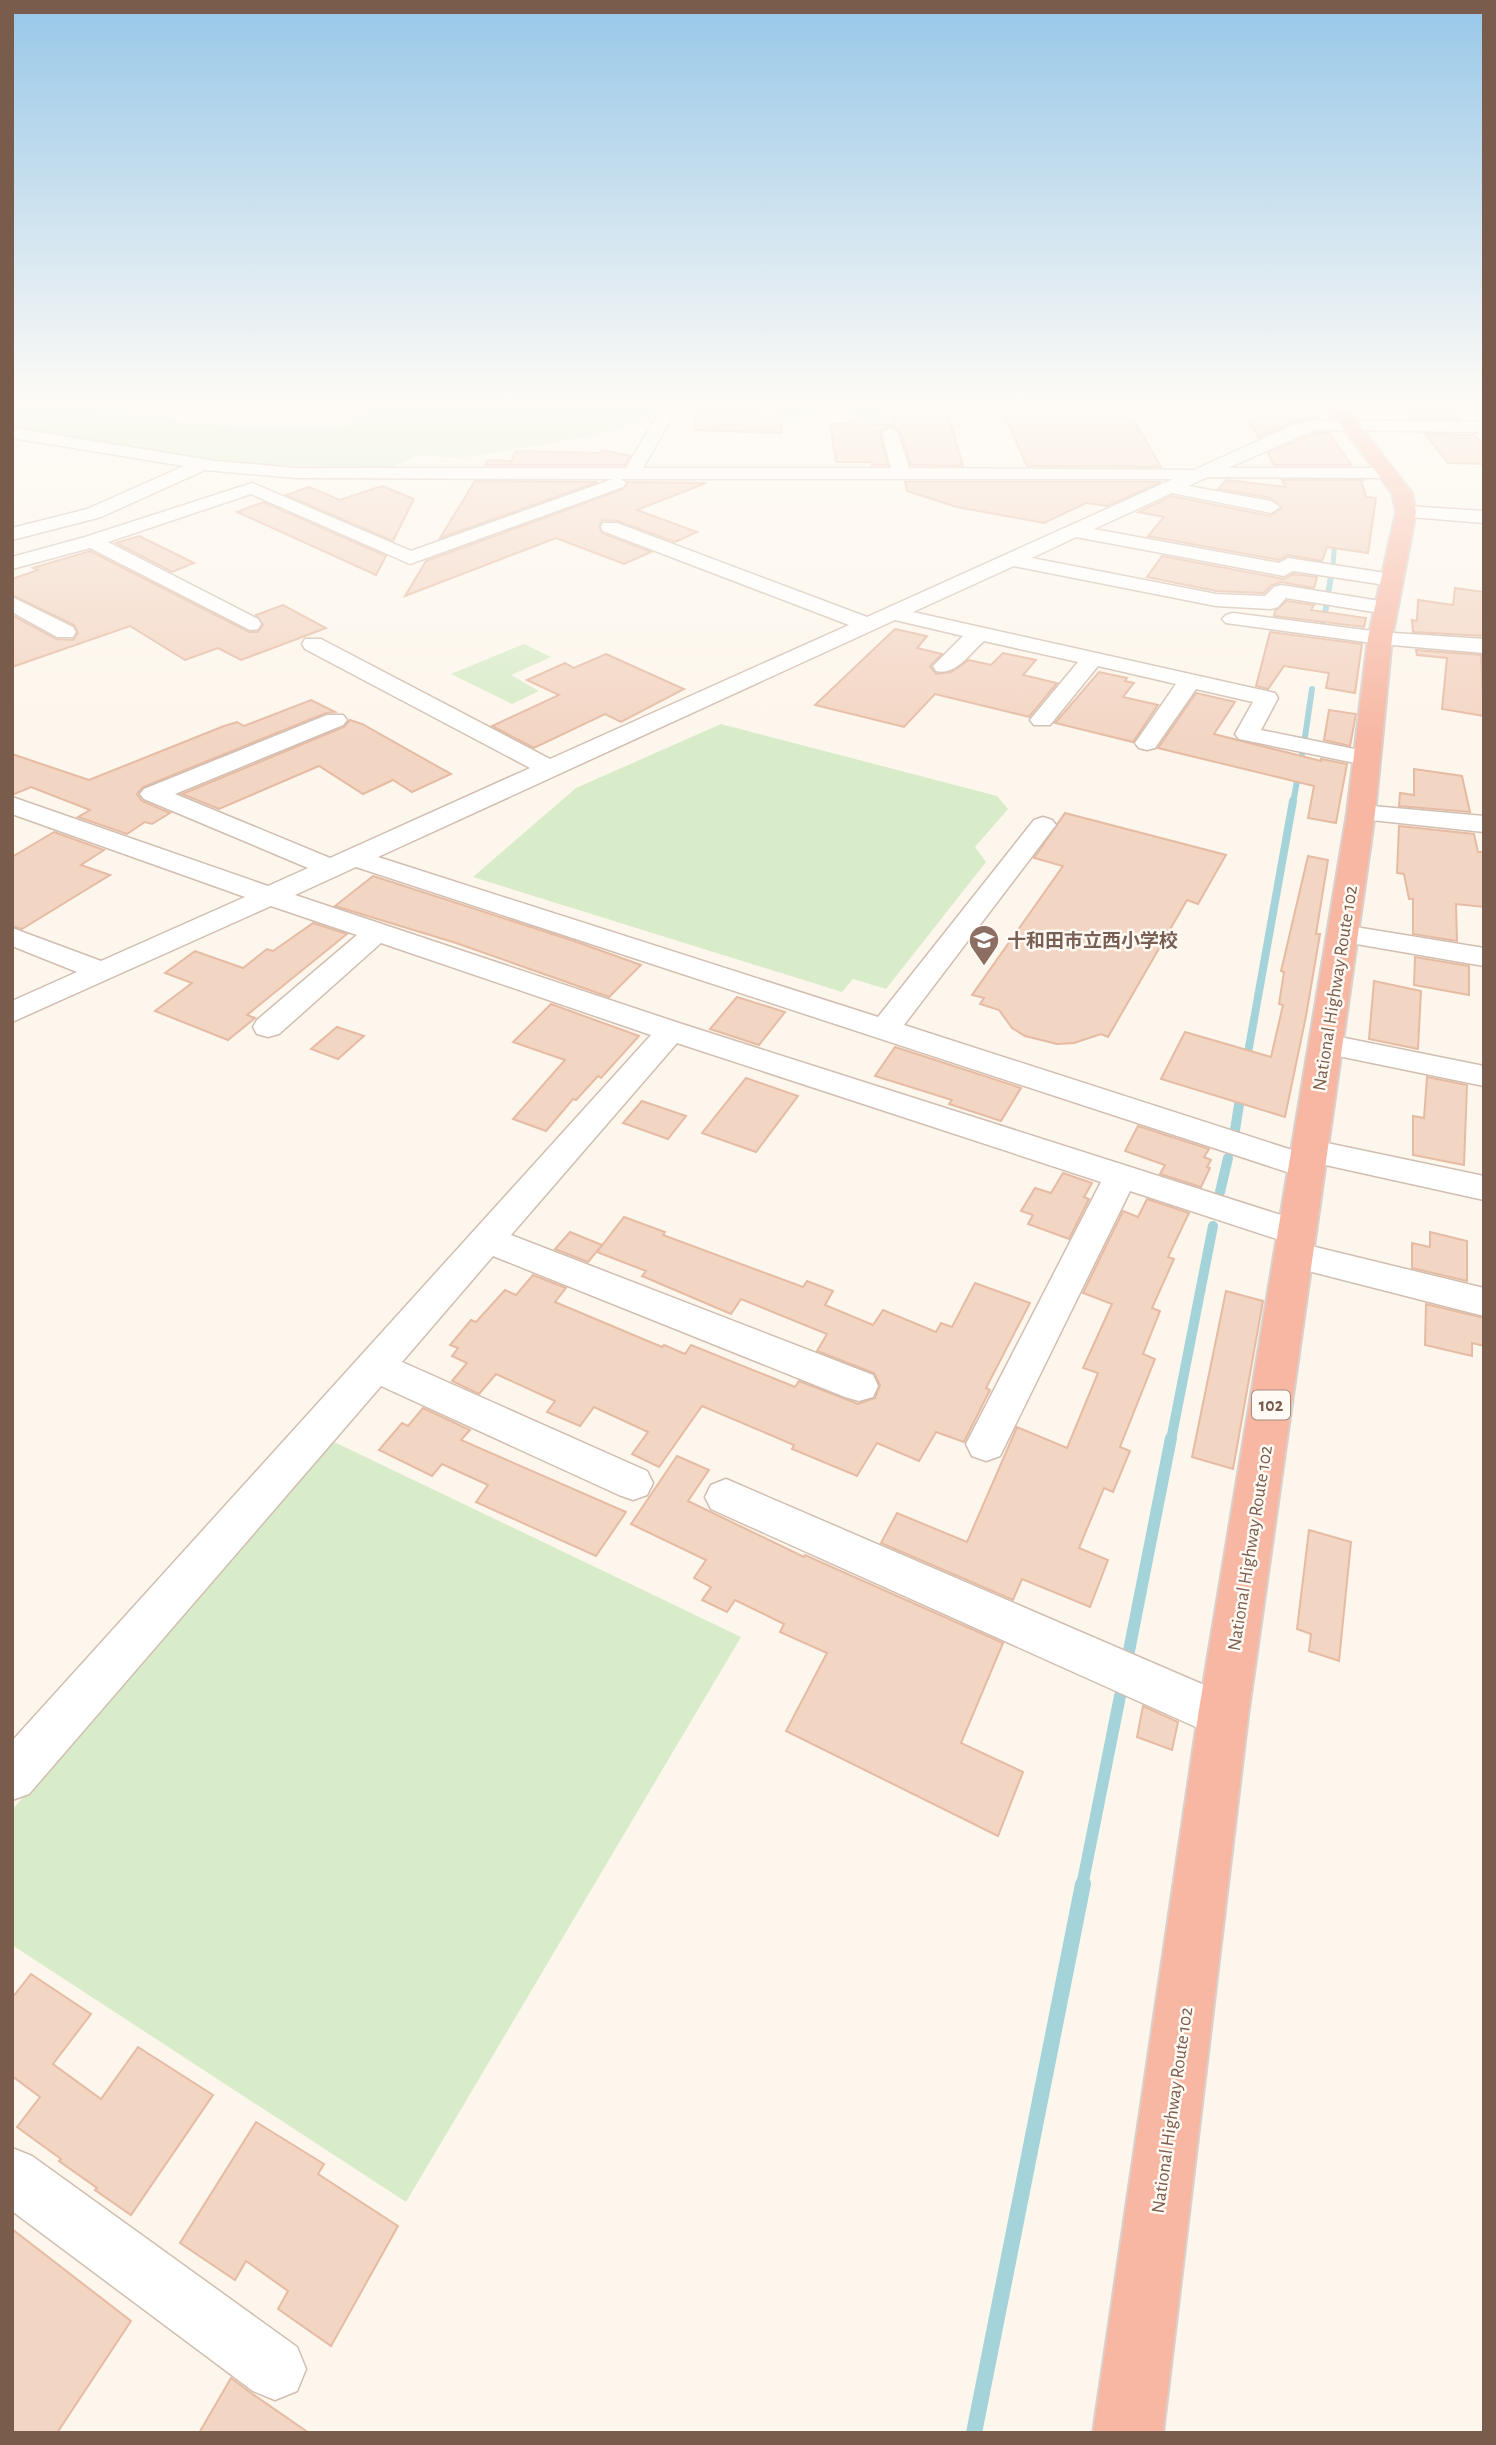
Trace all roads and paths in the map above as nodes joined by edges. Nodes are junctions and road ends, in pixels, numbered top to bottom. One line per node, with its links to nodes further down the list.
1 (94, 513): 11 (street)
2 (176, 513): 12 (street)
3 (309, 513): 4 (street)
4 (530, 513)
5 (1111, 513): 10 (street)
6 (1406, 513): 17 (highway, National Highway Route 102 / 102)
7 (1423, 513): 8 (street)
8 (1484, 517)
9 (610, 527): 20 (street)
10 (1072, 531): 13 (street); 17 (street)
11 (12, 534)
12 (92, 541): 14 (street); 19 (street)
13 (1009, 559): 17 (street); 18 (street)
14 (12, 563)
15 (1135, 598): 17 (street)
16 (12, 603): 21 (street)
17 (1386, 609): 24 (street); 31 (highway, National Highway Route 102 / 102)
18 (890, 613): 20 (street); 22 (street)
19 (250, 624)
20 (865, 624): 32 (street)
21 (65, 632)
22 (978, 634): 25 (street); 26 (street)
23 (313, 644): 32 (street)
24 (1484, 646)
25 (1092, 659): 27 (street); 29 (street)
26 (944, 666)
27 (1191, 681): 30 (street); 31 (street)
28 (335, 720): 39 (street)
29 (1042, 720)
30 (1147, 743)
31 (1365, 758): 34 (highway, National Highway Route 102 / 102)
32 (548, 768): 39 (street)
33 (12, 805): 35 (street)
34 (1361, 813): 37 (street); 42 (highway, National Highway Route 102 / 102)
35 (40, 814): 38 (street); 40 (street)
36 (1043, 824): 48 (street)
37 (1484, 824)
38 (12, 831)
39 (342, 863): 40 (street); 48 (street)
40 (268, 895): 41 (street); 45 (street)
41 (377, 932): 47 (street); 49 (street)
42 (1343, 934): 44 (street); 50 (highway, National Highway Route 102 / 102)
43 (12, 936): 45 (street)
44 (1484, 957)
45 (102, 972): 46 (street)
46 (12, 1013)
47 (268, 1027)
48 (885, 1030): 52 (street)
49 (671, 1031): 53 (street); 55 (street)
50 (1325, 1044): 51 (street); 52 (highway, National Highway Route 102 / 102)
51 (1484, 1076)
52 (1307, 1158): 54 (street); 56 (highway, National Highway Route 102 / 102)
53 (1121, 1175): 56 (street); 60 (street)
54 (1484, 1188)
55 (485, 1239): 58 (street); 59 (street)
56 (1295, 1244): 57 (street); 63 (highway, National Highway Route 102 / 102)
57 (1484, 1302)
58 (374, 1366): 61 (street); 64 (street)
59 (859, 1386)
60 (986, 1444)
61 (633, 1483)
62 (726, 1497): 63 (street)
63 (1223, 1716): 67 (highway, National Highway Route 102 / 102)
64 (12, 1777)
65 (12, 2176): 66 (street)
66 (275, 2369)
67 (1128, 2433)

